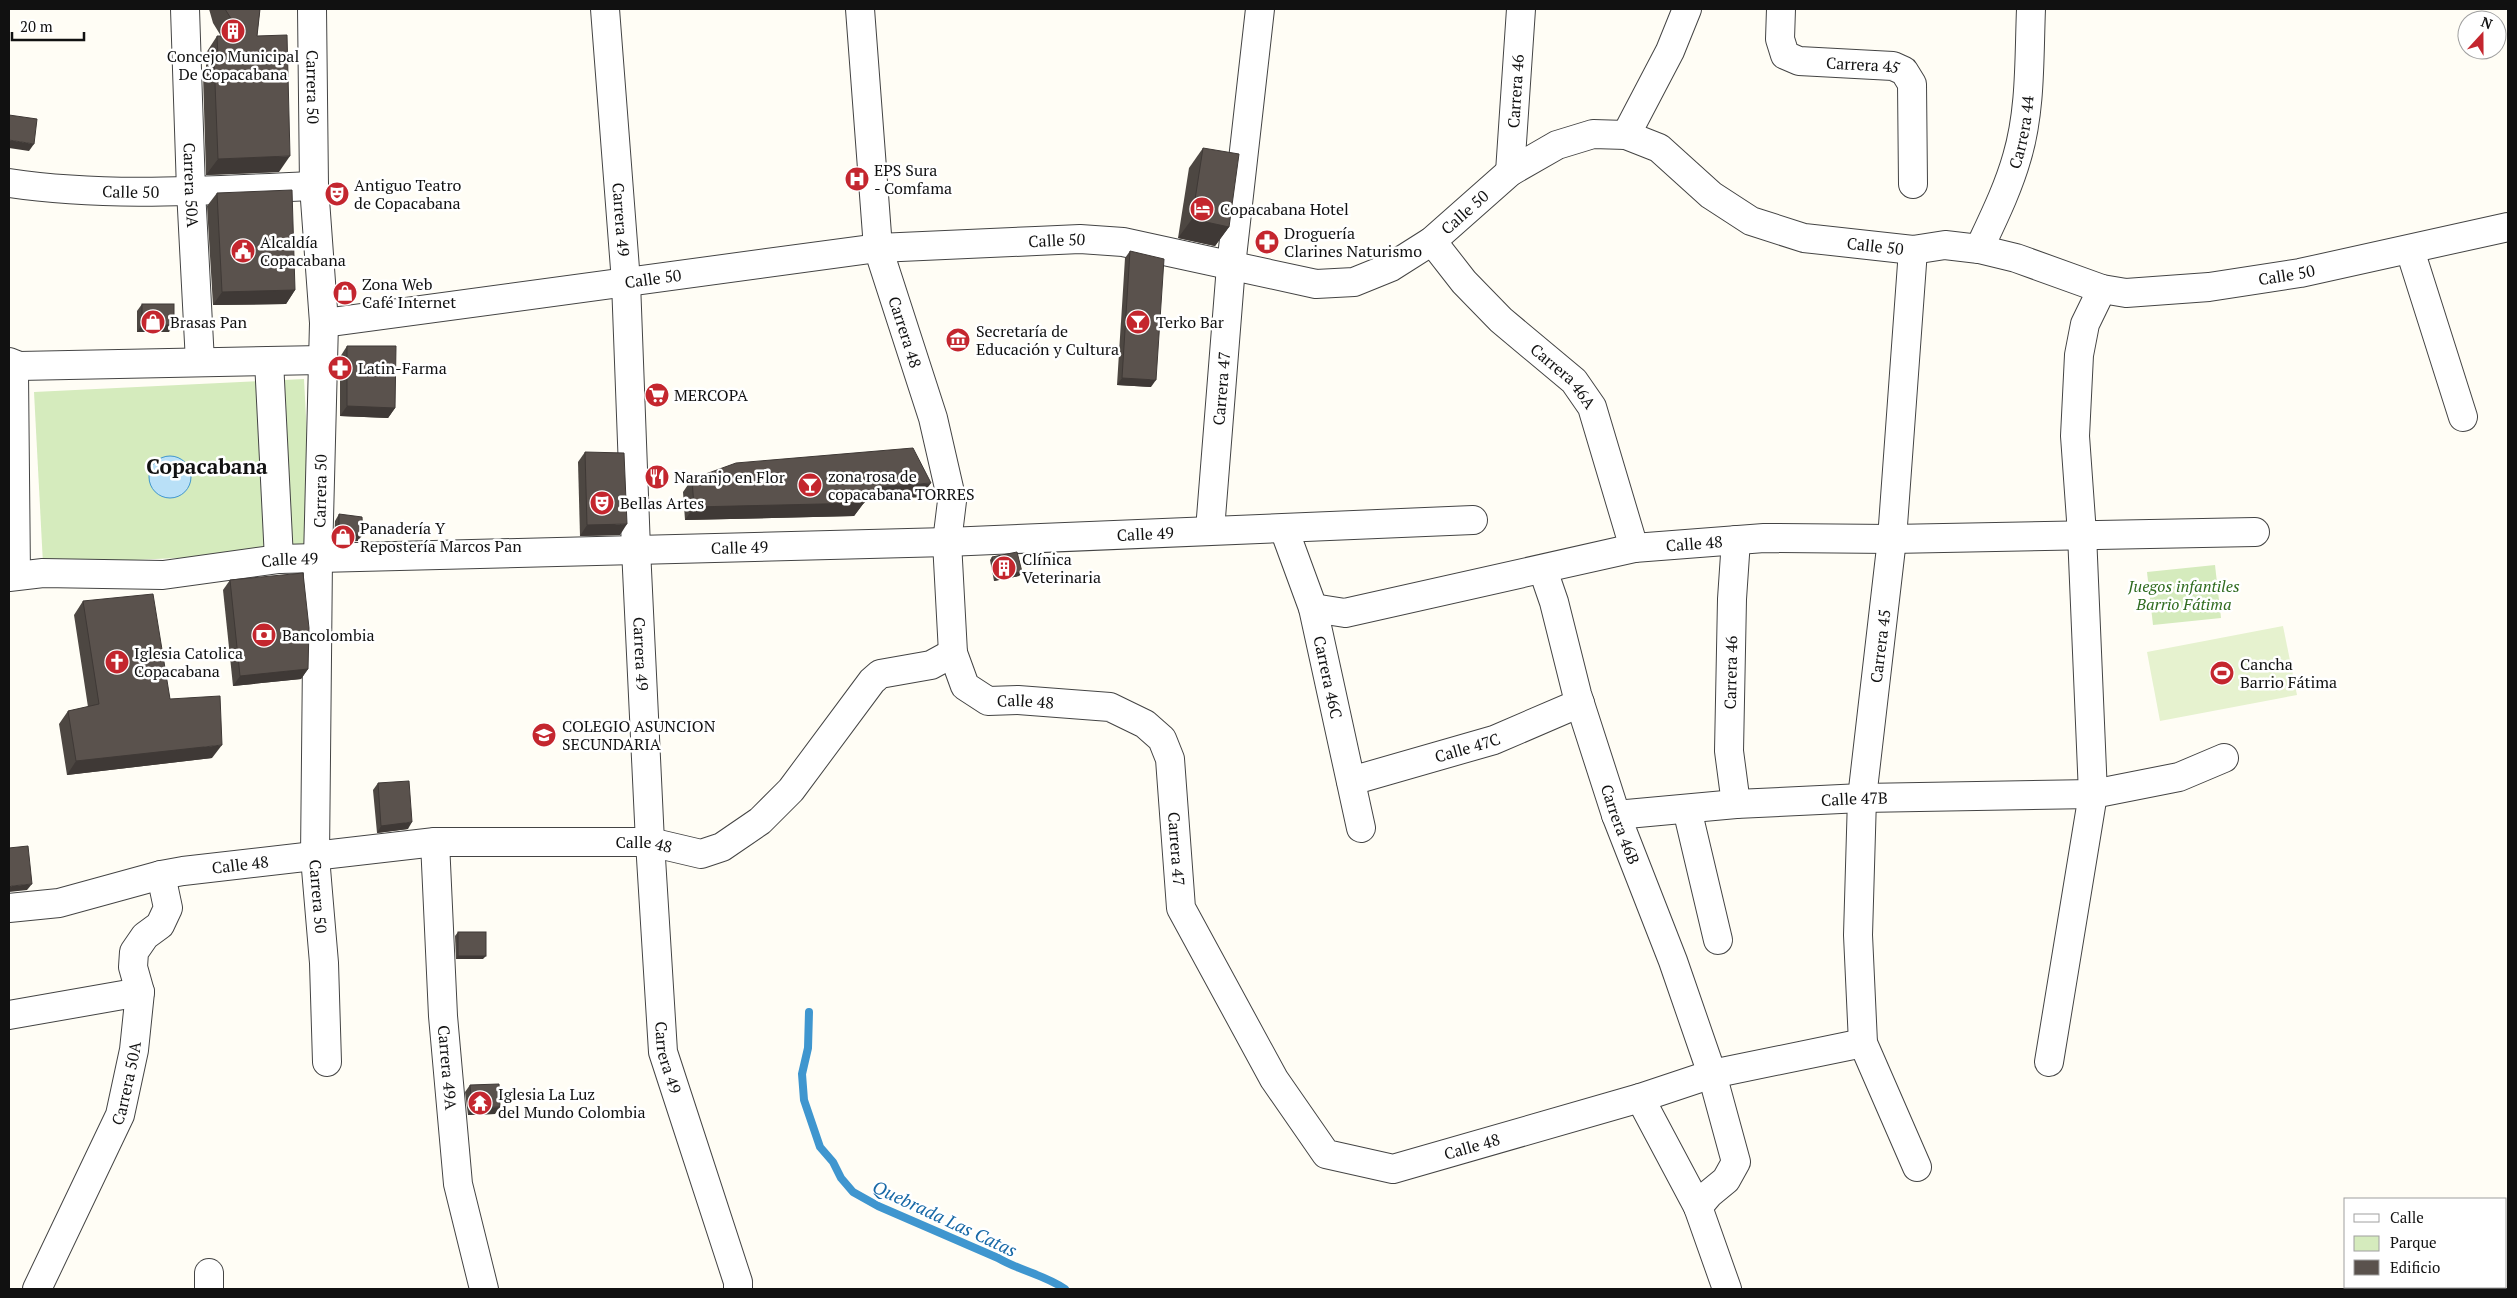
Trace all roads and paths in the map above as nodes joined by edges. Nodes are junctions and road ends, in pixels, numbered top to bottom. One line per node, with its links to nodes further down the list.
1 (185, 9): 15 (street, Carrera 50A)
2 (312, 9): 14 (street, Carrera 50)
3 (605, 9): 23 (street, Carrera 49)
4 (860, 9): 18 (street, Carrera 48)
5 (1260, 9): 22 (street, Carrera 47)
6 (1521, 9): 11 (street, Carrera 46)
7 (1687, 9): 10 (street)
8 (1781, 9): 13 (street, Carrera 45)
9 (2031, 9): 19 (street, Carrera 44)
10 (1626, 135): 11 (street, Calle 50); 20 (street, Calle 50)
11 (1510, 172): 17 (street, Calle 50)
12 (9, 183): 15 (street, Calle 50)
13 (1913, 184)
14 (314, 186): 15 (street, Calle 50); 25 (street, Carrera 50)
15 (191, 190): 28 (street, Carrera 50A)
16 (2508, 227): 21 (street, Calle 50)
17 (1432, 241): 22 (street, Calle 50); 39 (street, Carrera 46A)
18 (878, 248): 22 (street, Calle 50); 23 (street, Calle 50); 38 (street, Carrera 48)
19 (1979, 249): 20 (street, Calle 50); 24 (street, Calle 50)
20 (1912, 250): 36 (street, Carrera 45)
21 (2410, 250): 24 (street, Calle 50); 30 (street)
22 (1231, 266): 33 (street, Carrera 47)
23 (626, 282): 25 (street, Calle 50); 40 (street, Carrera 49)
24 (2102, 289): 35 (street)
25 (324, 323): 26 (street, Carrera 50)
26 (322, 360): 27 (street); 42 (street, Carrera 50)
27 (270, 361): 28 (street); 41 (street)
28 (200, 362): 29 (street)
29 (13, 371): 45 (street)
30 (2463, 417)
31 (1473, 520): 32 (street, Calle 49)
32 (1284, 529): 33 (street, Calle 49); 46 (street, Carrera 46C)
33 (1210, 530): 38 (street, Calle 49)
34 (2254, 532): 35 (street, Calle 48)
35 (2082, 534): 36 (street, Calle 48); 52 (street)
36 (1892, 539): 37 (street, Calle 48); 53 (street, Carrera 45)
37 (1736, 540): 39 (street, Calle 48); 54 (street, Carrera 46)
38 (947, 542): 40 (street, Calle 49); 47 (street, Carrera 48)
39 (1634, 548): 43 (street, Calle 48)
40 (636, 549): 42 (street, Calle 49); 59 (street, Carrera 49)
41 (279, 558): 42 (street, Calle 49); 44 (street, Calle 49)
42 (318, 561): 44 (street); 60 (street, Carrera 50)
43 (1543, 570): 46 (street, Calle 48); 48 (street, Carrera 46B)
44 (43, 574): 45 (street, Calle 49)
45 (12, 576)
46 (1313, 608): 51 (street, Carrera 46C)
47 (953, 653): 49 (street, Calle 48); 59 (street, Calle 48)
48 (1580, 703): 51 (street, Calle 47C); 56 (street, Carrera 46B)
49 (1162, 739): 64 (street, Carrera 47)
50 (2224, 758): 52 (street, Calle 47B)
51 (1351, 781): 57 (street, Carrera 46C)
52 (2093, 794): 53 (street, Calle 47B); 69 (street)
53 (1862, 798): 54 (street, Calle 47B); 67 (street, Carrera 45)
54 (1736, 804): 55 (street, Calle 47B)
55 (1687, 809): 56 (street, Calle 47B); 63 (street)
56 (1616, 816): 70 (street, Carrera 46B)
57 (1362, 828)
58 (435, 842): 59 (street, Calle 48); 60 (street, Calle 48); 75 (street, Carrera 49A)
59 (650, 842): 76 (street, Carrera 49)
60 (315, 857): 61 (street, Calle 48); 68 (street, Carrera 50)
61 (161, 875): 62 (street, Calle 48); 65 (street, Carrera 50A)
62 (9, 908)
63 (1718, 940)
64 (1206, 952): 71 (street, Calle 48)
65 (140, 992): 66 (street); 74 (street, Carrera 50A)
66 (9, 1015)
67 (1863, 1043): 70 (street, Calle 48); 72 (street)
68 (327, 1062)
69 (2049, 1062)
70 (1712, 1074): 71 (street, Calle 48); 73 (street, Carrera 46B)
71 (1640, 1098): 73 (street)
72 (1917, 1167)
73 (1698, 1207): 77 (street)
74 (37, 1289)
75 (484, 1289)
76 (738, 1289)
77 (1727, 1289)

